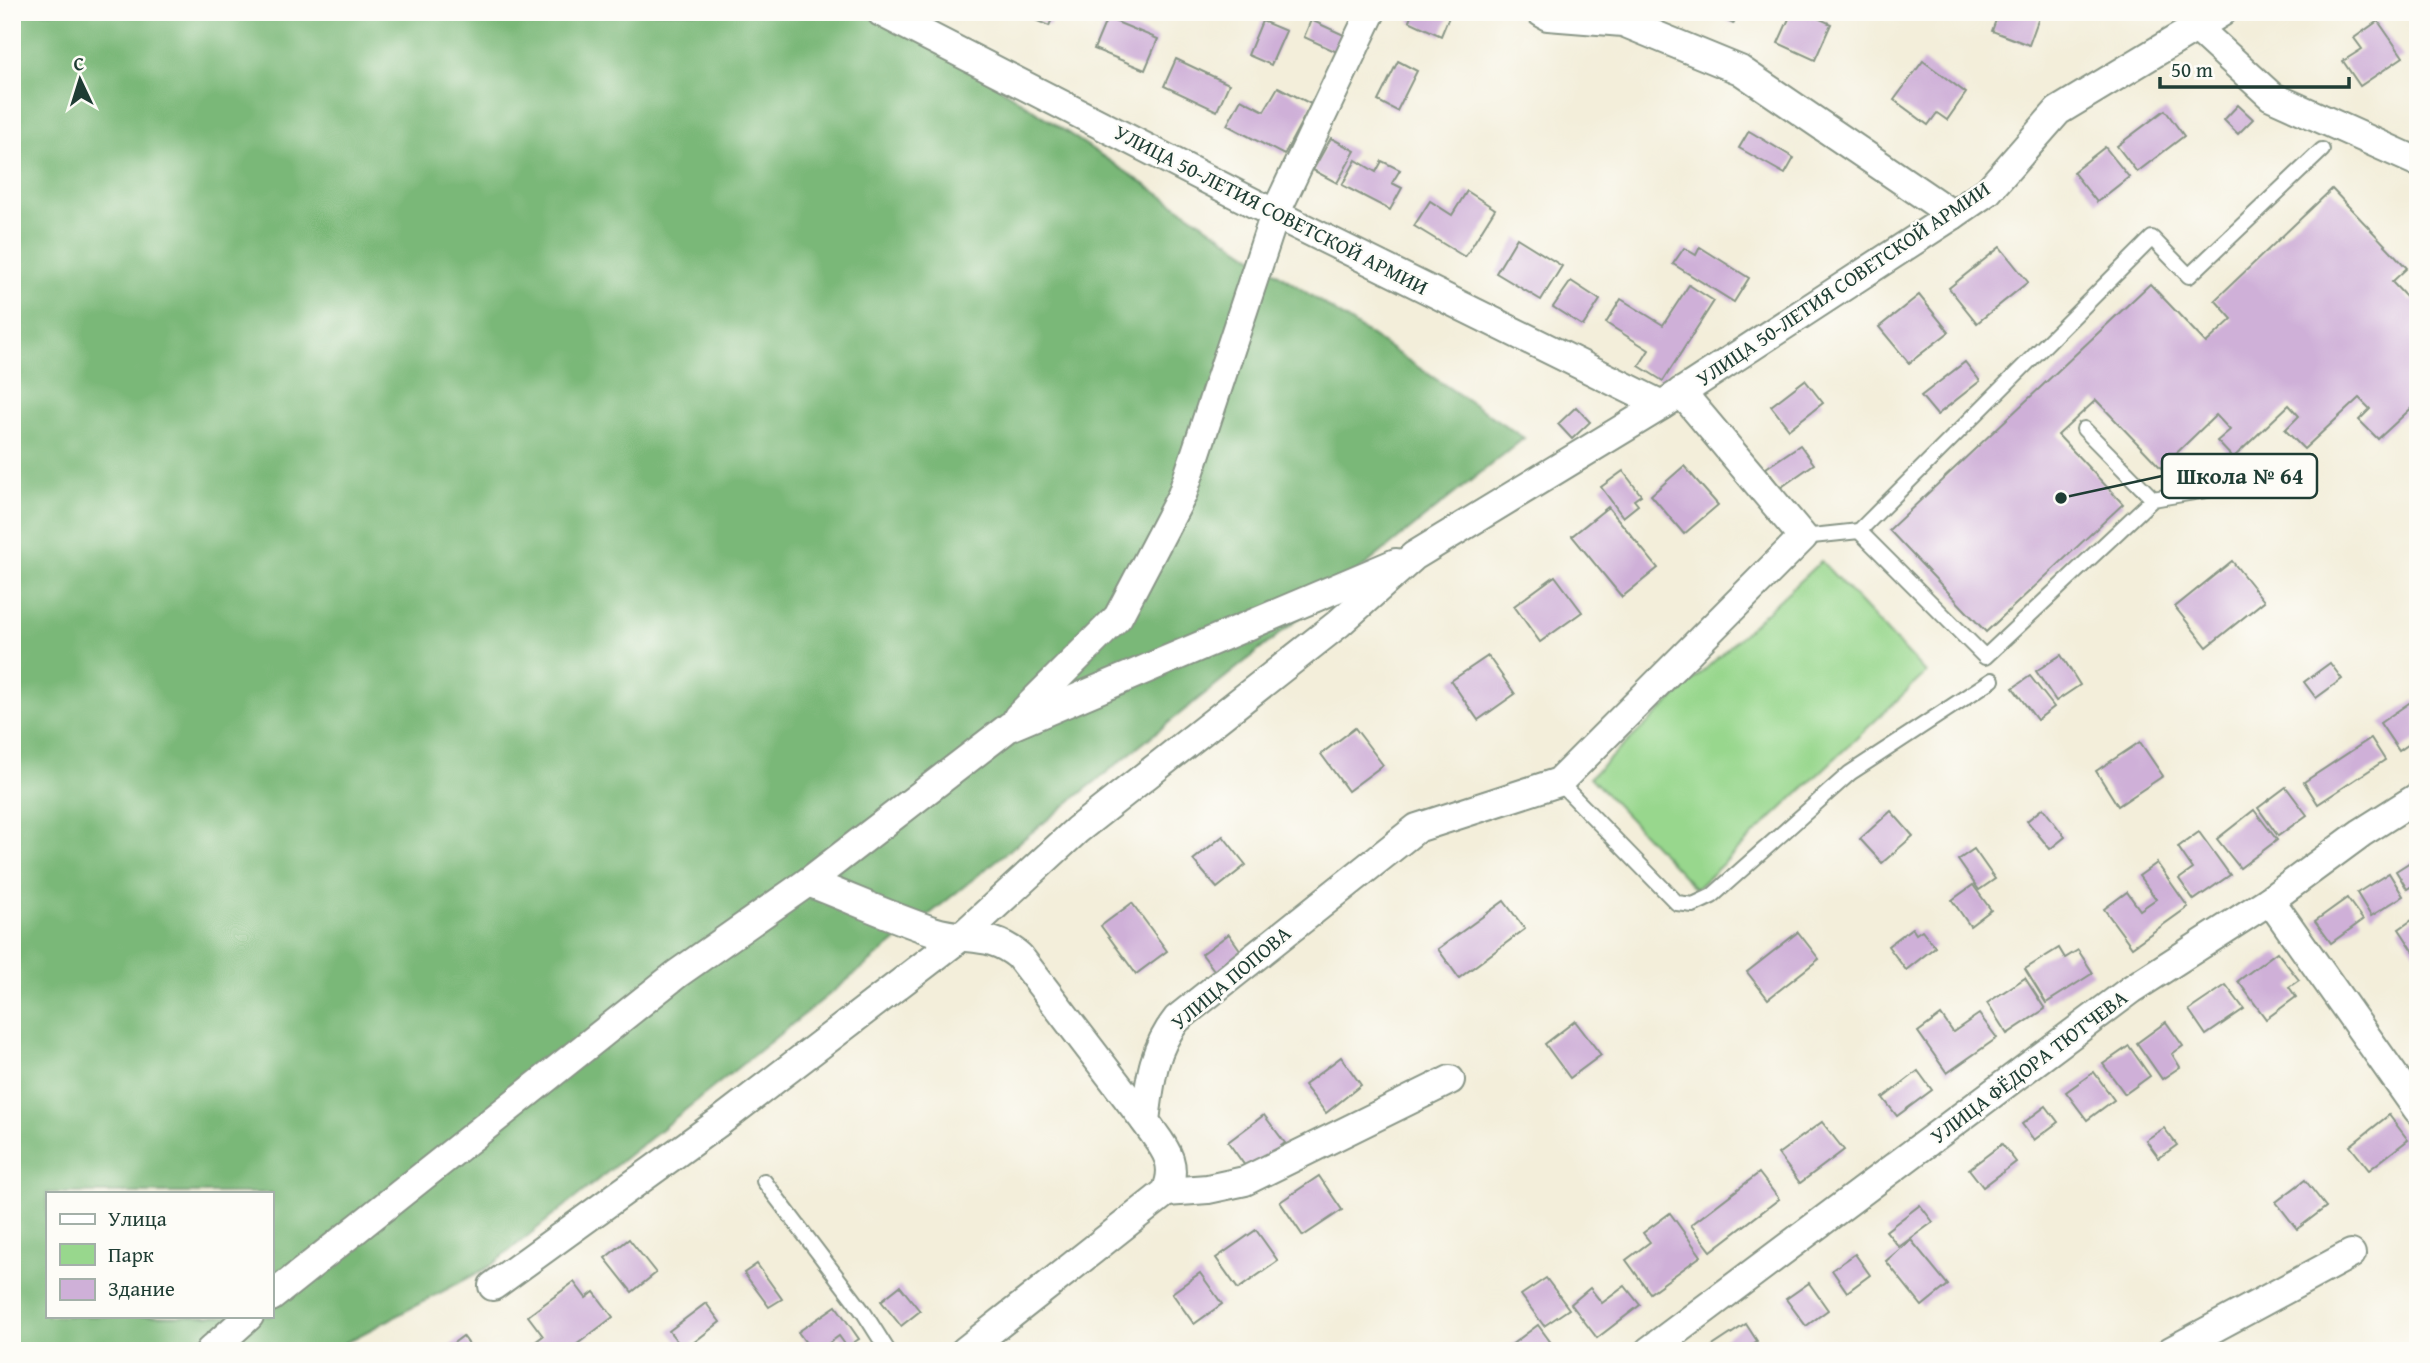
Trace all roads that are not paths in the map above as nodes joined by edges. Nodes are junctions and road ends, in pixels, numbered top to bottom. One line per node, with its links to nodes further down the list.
1 (881, 12): 8 (street, УЛИЦА 50-ЛЕТИЯ СОВЕТСКОЙ АРМИИ)
2 (1371, 12): 8 (street)
3 (1541, 12): 9 (street)
4 (2222, 12): 5 (street, УЛИЦА 50-ЛЕТИЯ СОВЕТСКОЙ АРМИИ)
5 (2198, 29): 7 (street); 9 (street, УЛИЦА 50-ЛЕТИЯ СОВЕТСКОЙ АРМИИ)
6 (2322, 150): 14 (lane)
7 (2418, 162)
8 (1275, 214): 10 (street, УЛИЦА 50-ЛЕТИЯ СОВЕТСКОЙ АРМИИ); 18 (street)
9 (1953, 215): 10 (street, УЛИЦА 50-ЛЕТИЯ СОВЕТСКОЙ АРМИИ)
10 (1672, 399): 15 (street); 16 (street, УЛИЦА 50-ЛЕТИЯ СОВЕТСКОЙ АРМИИ)
11 (2084, 429): 13 (lane)
12 (2236, 485): 13 (lane)
13 (2153, 499): 14 (lane)
14 (1859, 531): 15 (lane)
15 (1803, 537): 19 (street)
16 (1415, 556): 18 (street); 23 (street)
17 (1992, 680): 19 (lane)
18 (1009, 727): 21 (street)
19 (1559, 782): 26 (street, УЛИЦА ПОПОВА)
20 (2418, 797): 22 (street, УЛИЦА ФЁДОРА ТЮТЧЕВА)
21 (808, 882): 23 (street); 31 (street)
22 (2270, 900): 25 (street); 36 (street, УЛИЦА ФЁДОРА ТЮТЧЕВА)
23 (962, 936): 26 (street); 30 (street)
24 (1450, 1080): 28 (street)
25 (2418, 1110)
26 (1145, 1121): 28 (street)
27 (764, 1181): 34 (lane)
28 (1166, 1192): 35 (street)
29 (2351, 1254): 37 (street)
30 (493, 1286)
31 (273, 1295)
32 (246, 1318): 33 (street)
33 (210, 1351)
34 (888, 1351)
35 (965, 1351)
36 (1649, 1351)
37 (2171, 1351)

